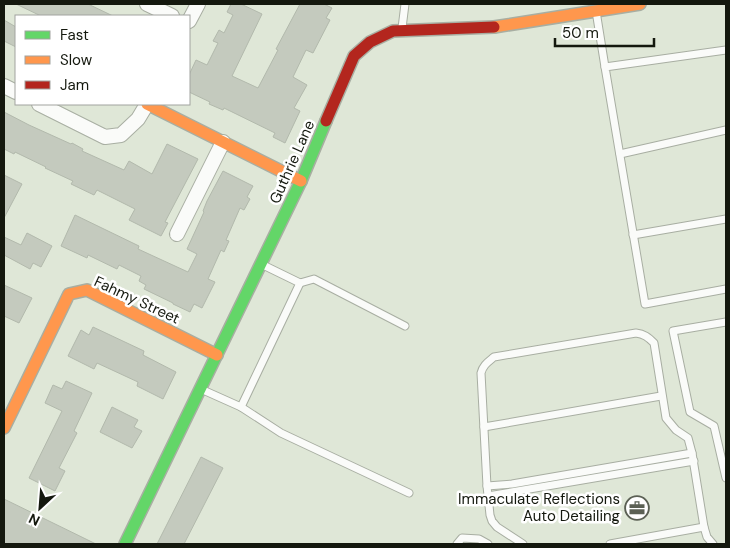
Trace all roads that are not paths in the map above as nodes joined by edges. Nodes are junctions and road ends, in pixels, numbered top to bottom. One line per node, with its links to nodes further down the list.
1 (147, 4): 6 (street)
2 (198, 4): 7 (street)
3 (405, 4): 8 (lane)
4 (640, 4): 5 (street, Guthrie Lane)
5 (596, 7): 8 (street, Guthrie Lane); 10 (lane)
6 (170, 15)
7 (190, 20)
8 (402, 31): 17 (street, Guthrie Lane)
9 (726, 50): 10 (lane)
10 (605, 67): 16 (lane)
11 (41, 105): 12 (street)
12 (146, 105)
13 (149, 105): 15 (street)
14 (726, 130): 16 (lane)
15 (223, 142): 17 (street); 19 (street)
16 (620, 154): 20 (lane)
17 (301, 181): 21 (street, Guthrie Lane)
18 (726, 219): 20 (lane)
19 (177, 234)
20 (633, 235): 23 (lane)
21 (261, 264): 22 (lane); 26 (street, Guthrie Lane)
22 (300, 283): 25 (lane); 29 (lane)
23 (726, 289)
24 (726, 322): 34 (lane)
25 (404, 326)
26 (217, 355): 27 (street, Guthrie Lane); 31 (street, Fahmy Street)
27 (201, 389): 29 (lane); 39 (street, Guthrie Lane)
28 (661, 396): 30 (lane); 30 (lane); 32 (lane)
29 (241, 407): 36 (lane)
30 (484, 427): 35 (lane)
31 (4, 428)
32 (692, 453): 33 (lane); 35 (lane)
33 (694, 461): 37 (lane); 38 (lane)
34 (726, 478)
35 (487, 486): 37 (lane)
36 (409, 493)
37 (488, 496): 42 (lane)
38 (704, 527): 43 (lane); 44 (lane)
39 (126, 544)
40 (457, 544): 41 (lane)
41 (488, 544)
42 (523, 544)
43 (610, 544)
44 (713, 544)

